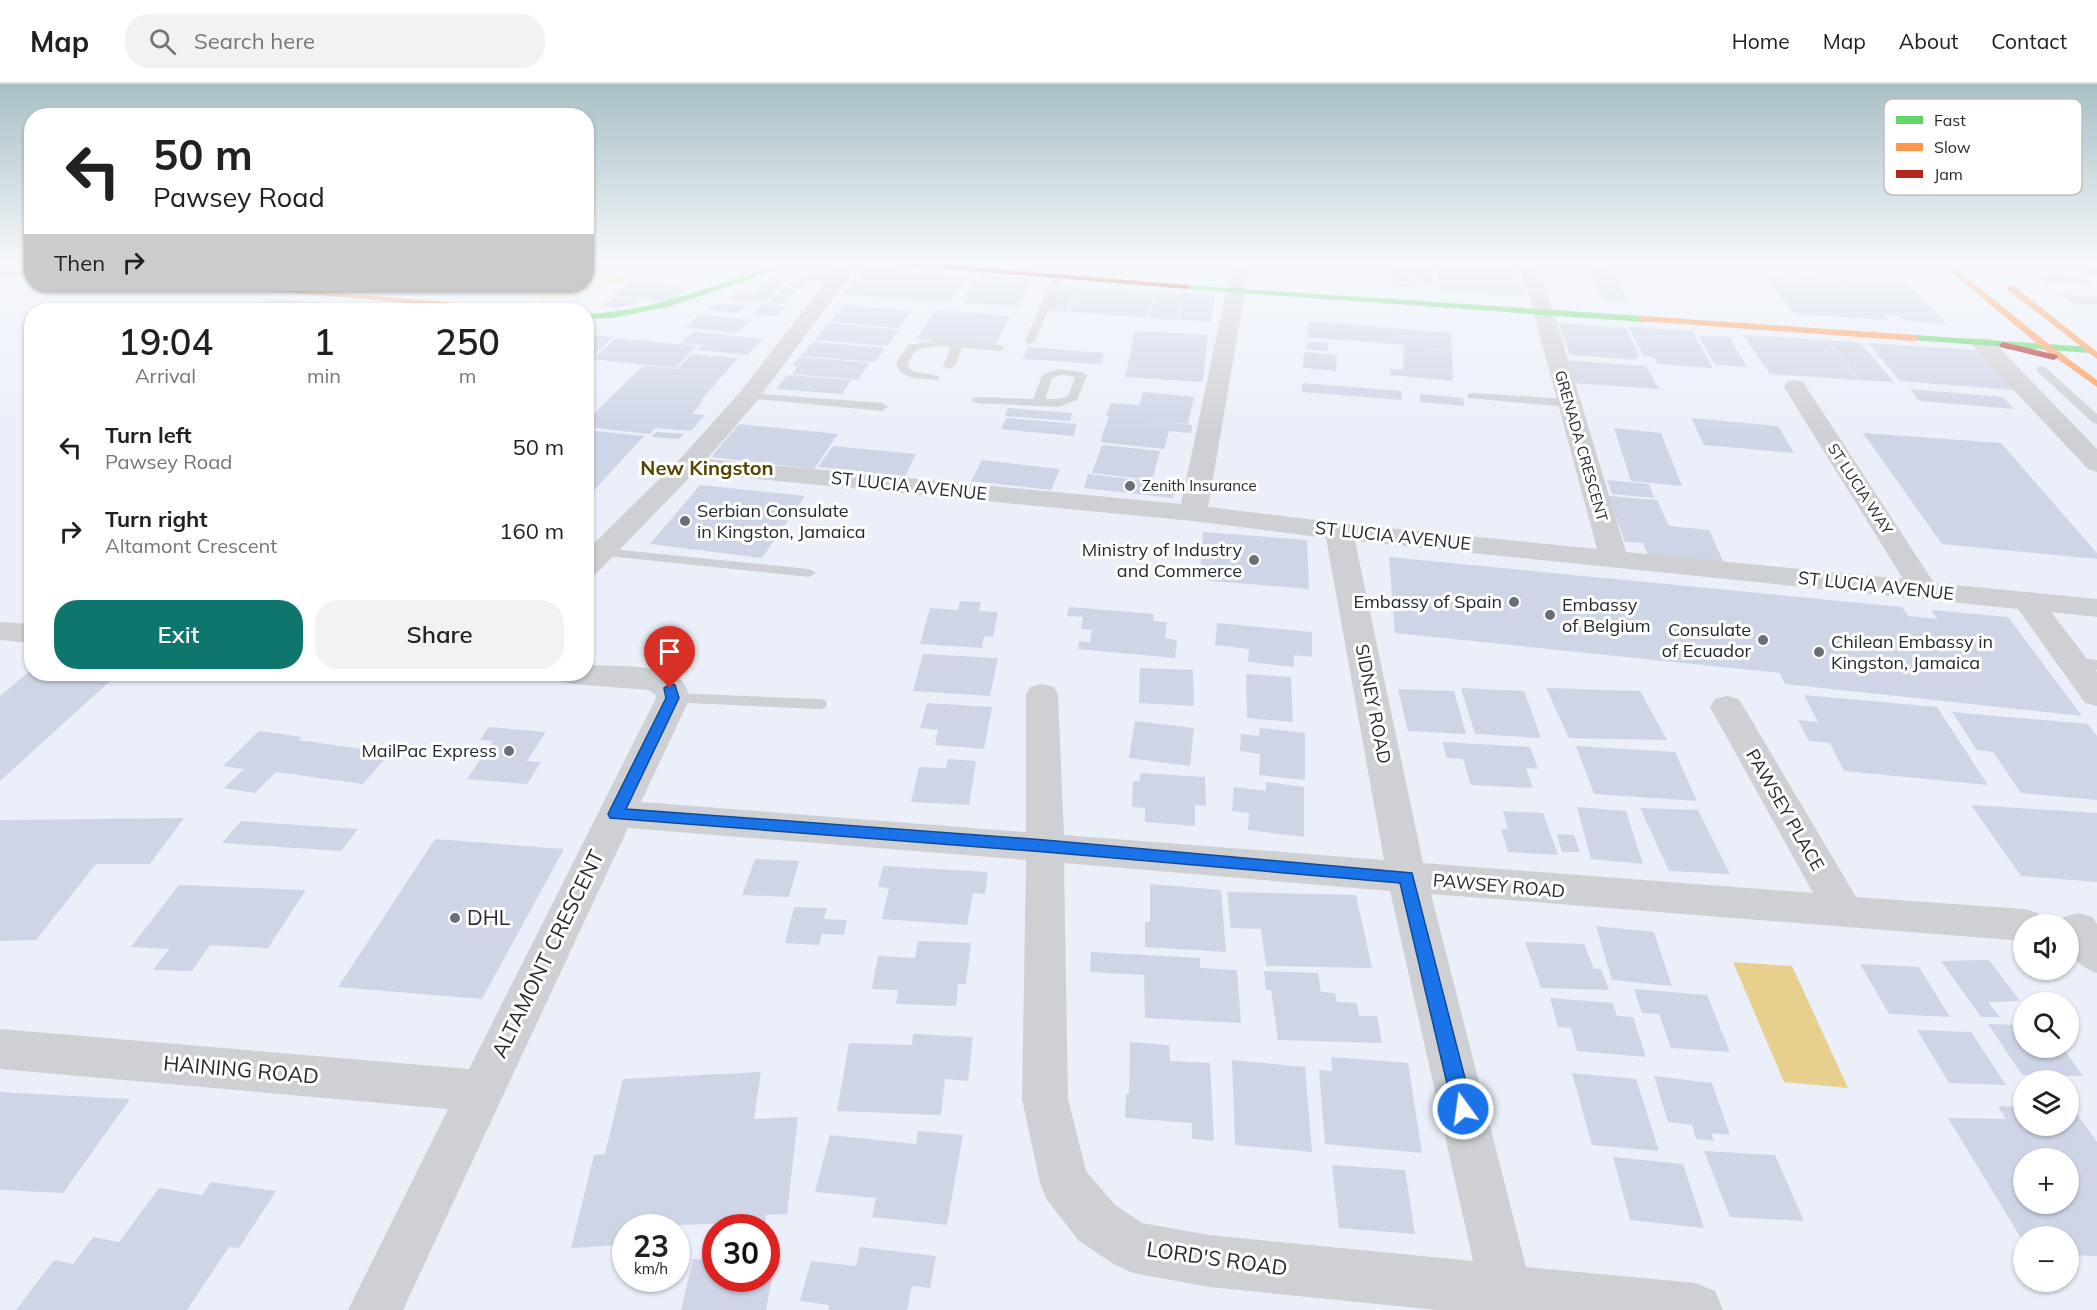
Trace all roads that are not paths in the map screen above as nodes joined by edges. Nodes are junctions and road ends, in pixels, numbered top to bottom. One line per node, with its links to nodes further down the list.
1 (807, 320): 21 (street)
2 (1039, 320): 9 (lane)
3 (1230, 320): 30 (street)
4 (1546, 320): 25 (street, GRENADA CRESCENT)
5 (1712, 320): 10 (main road)
6 (2011, 320): 10 (main road)
7 (2015, 320): 12 (main road)
8 (2050, 320): 14 (main road)
9 (1030, 341)
10 (1993, 342): 12 (main road); 16 (main road); 28 (street)
11 (958, 344): 13 (lane); 15 (lane); 18 (lane)
12 (2043, 344): 14 (main road); 16 (main road)
13 (1000, 348)
14 (2088, 350)
15 (949, 366)
16 (2074, 368): 19 (main road)
17 (2041, 369): 27 (lane)
18 (935, 378)
19 (2097, 384)
20 (1795, 387): 35 (street, ST LUCIA WAY)
21 (750, 396): 26 (lane); 29 (street)
22 (1472, 396): 25 (lane)
23 (977, 400): 24 (lane)
24 (1038, 402)
25 (1569, 404): 33 (street, GRENADA CRESCENT)
26 (882, 407)
27 (2097, 420)
28 (2097, 464)
29 (688, 465): 30 (street, ST LUCIA AVENUE); 32 (street)
30 (1193, 513): 31 (street, ST LUCIA AVENUE)
31 (1338, 531): 33 (street, ST LUCIA AVENUE); 49 (street, SIDNEY ROAD)
32 (595, 560): 34 (lane)
33 (1614, 560): 35 (street, ST LUCIA AVENUE)
34 (809, 573)
35 (1925, 591): 36 (street, ST LUCIA AVENUE)
36 (2028, 602): 37 (street, ST LUCIA AVENUE); 40 (street)
37 (2097, 608)
38 (0, 632): 39 (street)
39 (24, 634)
40 (2085, 664): 43 (street)
41 (594, 676): 44 (street)
42 (1042, 694): 48 (street, LORD'S ROAD)
43 (2097, 695)
44 (673, 698): 45 (lane); 47 (street, ALTAMONT CRESCENT)
45 (819, 704)
46 (1727, 707): 50 (street, PAWSEY PLACE)
47 (616, 814): 48 (street, PAWSEY ROAD); 53 (street, ALTAMONT CRESCENT)
48 (1045, 846): 49 (street, PAWSEY ROAD); 54 (street, LORD'S ROAD)
49 (1407, 878): 50 (street, PAWSEY ROAD); 54 (street, SIDNEY ROAD)
50 (1844, 912): 51 (street, PAWSEY ROAD)
51 (2013, 924)
52 (0, 1049): 53 (street, HAINING ROAD)
53 (481, 1091): 55 (street, ALTAMONT CRESCENT)
54 (1506, 1292): 56 (street, LORD'S ROAD)
55 (375, 1310)
56 (1696, 1310)

